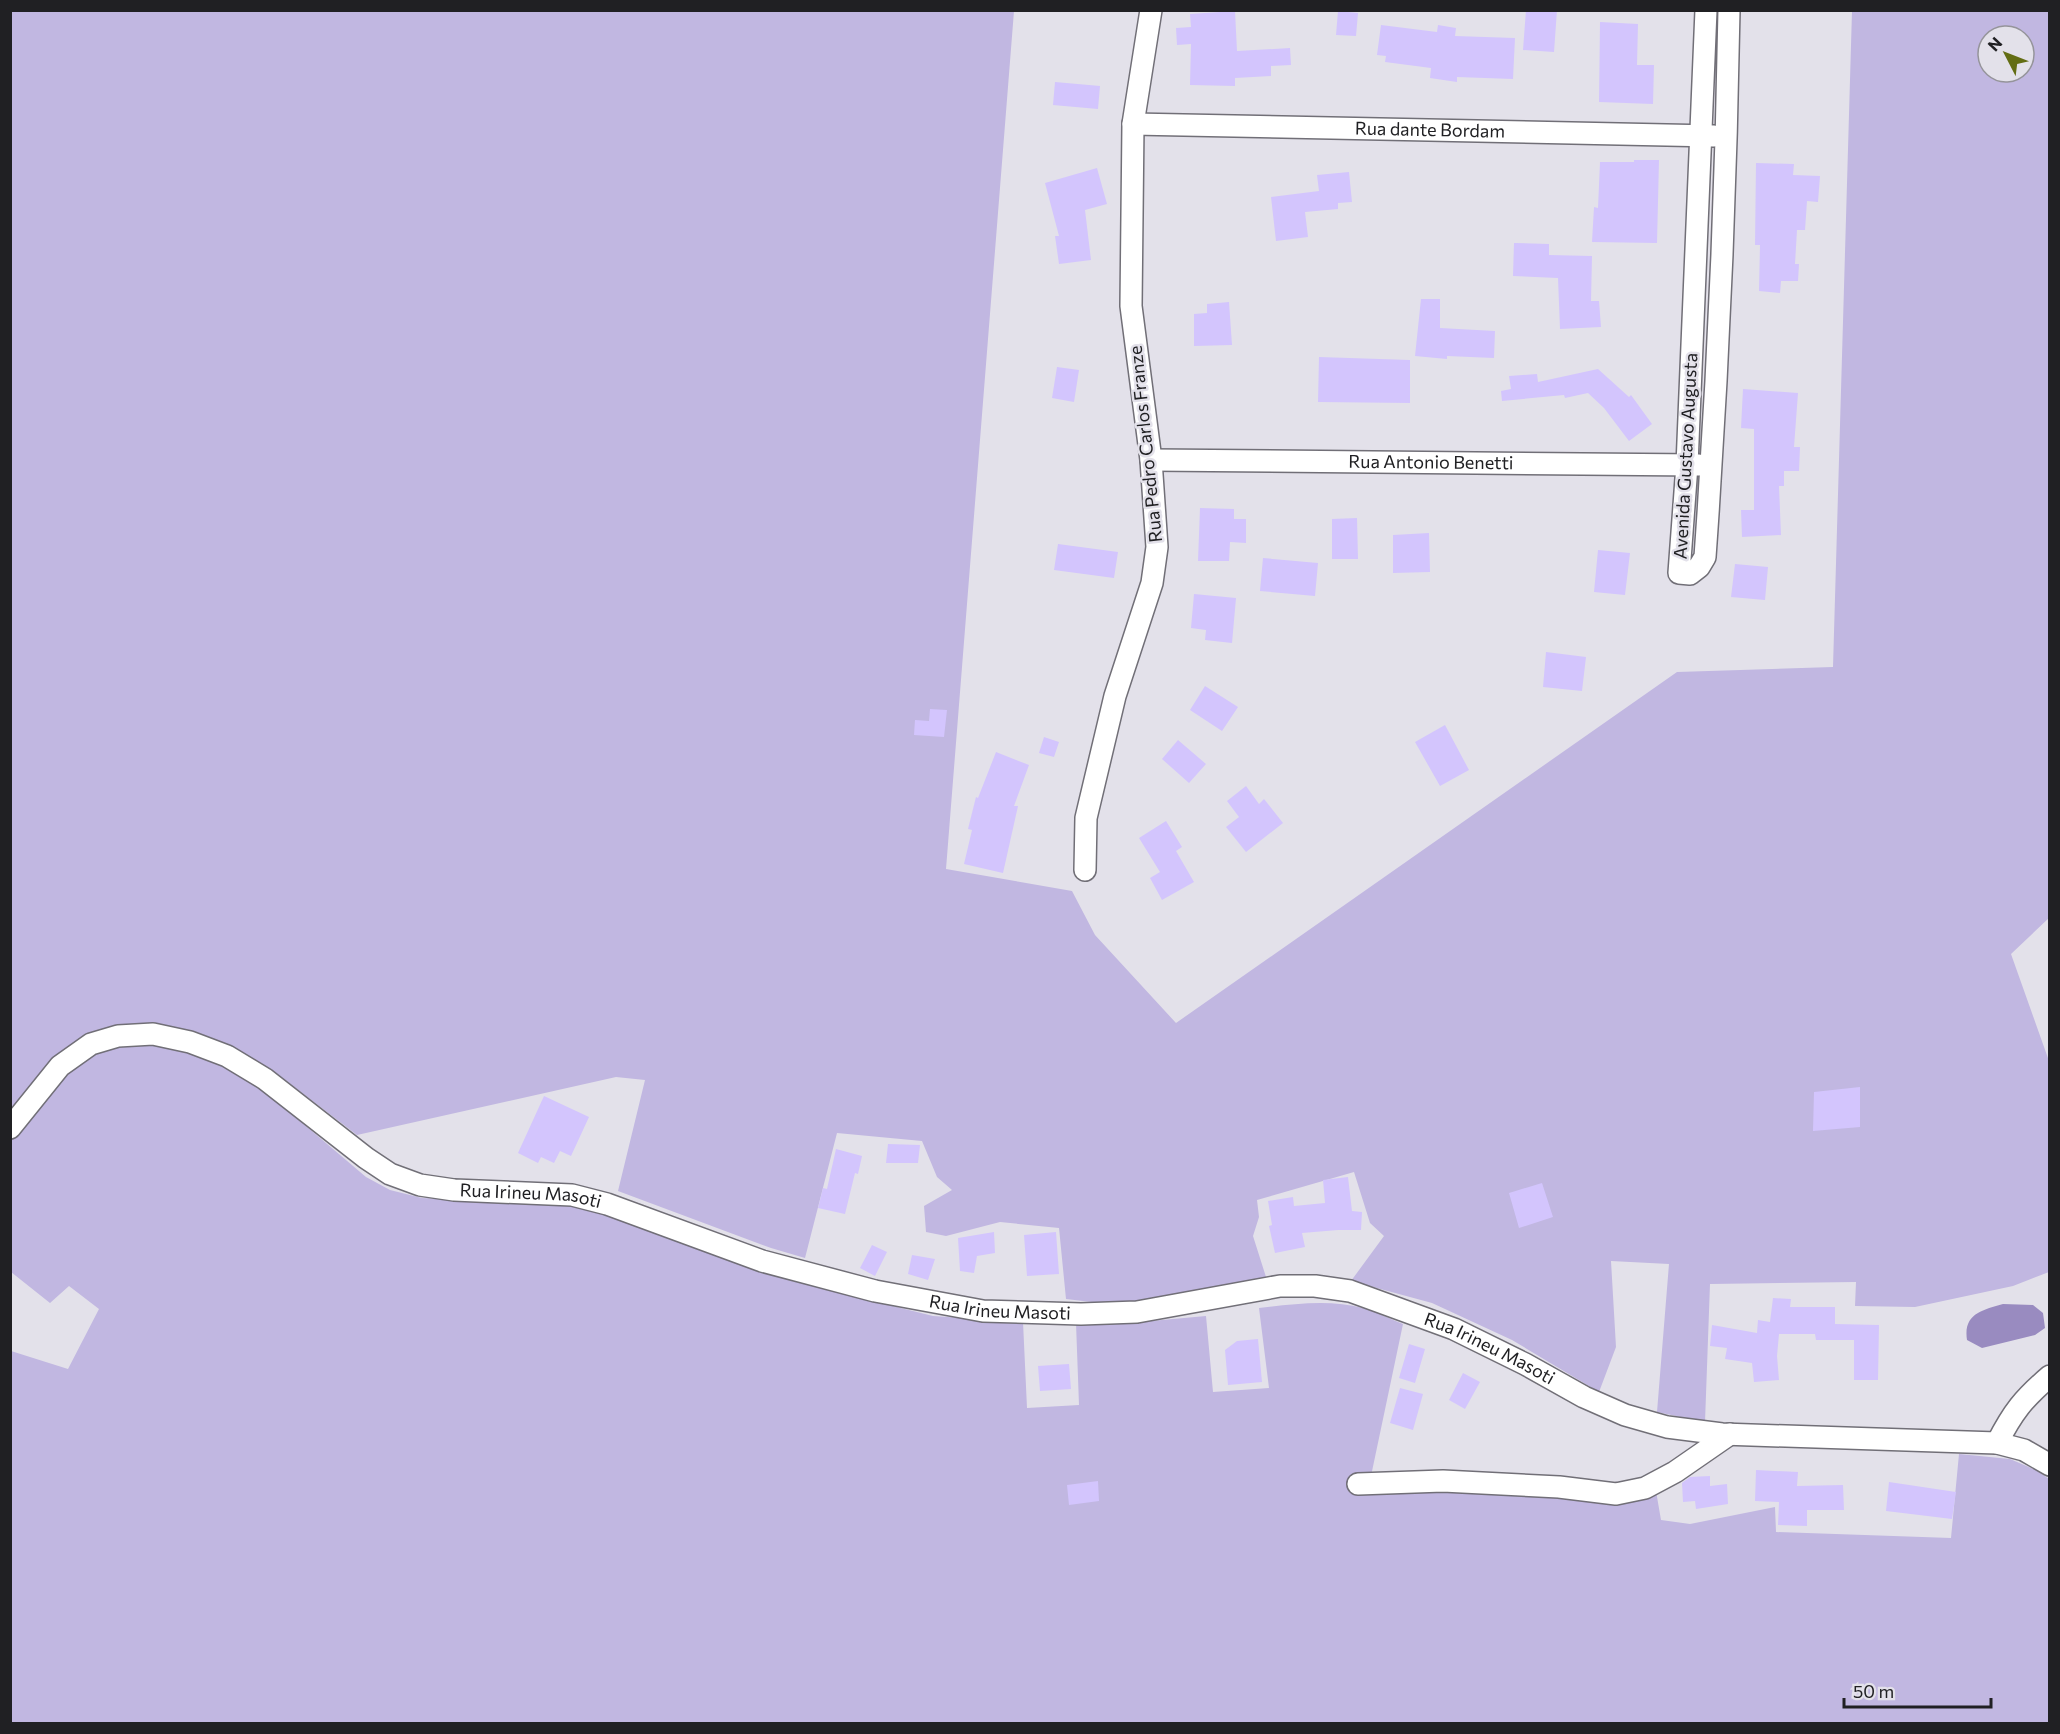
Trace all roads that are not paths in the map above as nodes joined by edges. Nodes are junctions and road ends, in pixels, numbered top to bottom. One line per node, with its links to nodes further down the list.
1 (1150, 10): 4 (street, Rua Pedro Carlos Franze)
2 (1706, 10): 5 (street, Avenida Gustavo Augusta)
3 (1729, 10): 6 (street, Avenida Gustavo Augusta)
4 (1133, 124): 5 (street, Rua dante Bordam); 7 (street, Rua Pedro Carlos Franze)
5 (1702, 135): 6 (street, Rua dante Bordam); 8 (street, Avenida Gustavo Augusta)
6 (1727, 136): 9 (street, Avenida Gustavo Augusta)
7 (1151, 460): 8 (street, Rua Antonio Benetti); 10 (street, Rua Pedro Carlos Franze)
8 (1687, 465): 9 (street, Rua Antonio Benetti); 9 (street, Avenida Gustavo Augusta)
9 (1712, 465)
10 (1085, 870)
11 (10, 1128): 13 (street, Rua Irineu Masoti)
12 (2049, 1376): 14 (street)
13 (1730, 1434): 14 (street, Rua Irineu Masoti); 16 (street)
14 (1997, 1443): 15 (street, Rua Irineu Masoti)
15 (2049, 1465)
16 (1358, 1484)

